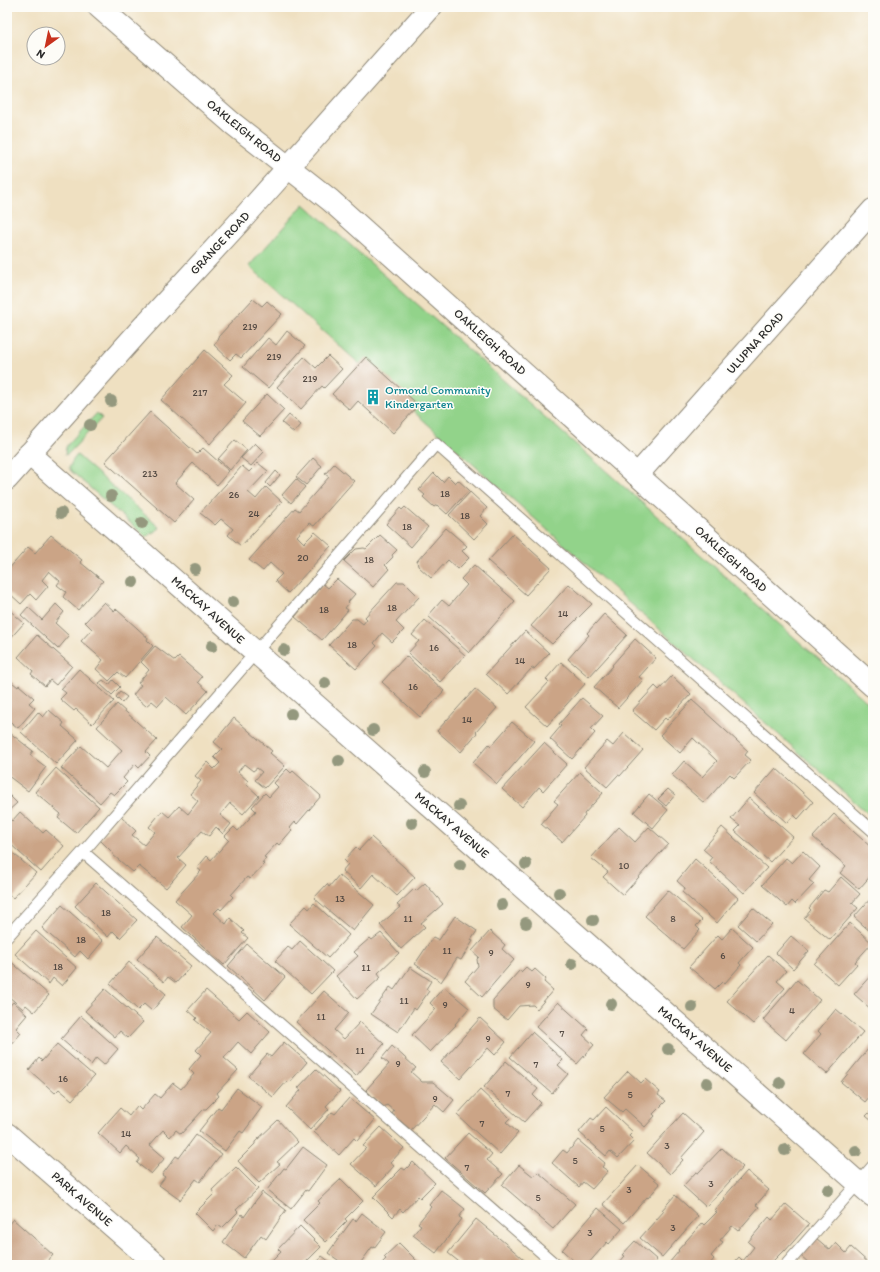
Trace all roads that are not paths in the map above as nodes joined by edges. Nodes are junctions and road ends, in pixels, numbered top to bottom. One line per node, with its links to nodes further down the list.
1 (99, 7): 3 (street, OAKLEIGH ROAD)
2 (431, 7): 3 (street, GRANGE ROAD)
3 (288, 167): 5 (street, GRANGE ROAD); 6 (street, OAKLEIGH ROAD)
4 (873, 210): 6 (street, ULUPNA ROAD)
5 (29, 454): 7 (street, GRANGE ROAD); 8 (street, MACKAY AVENUE)
6 (637, 476): 9 (street, OAKLEIGH ROAD)
7 (7, 479)
8 (256, 653): 10 (lane); 11 (lane); 15 (street, MACKAY AVENUE)
9 (873, 686)
10 (873, 831)
11 (84, 852): 12 (lane); 17 (lane)
12 (7, 937)
13 (7, 1134): 16 (street, PARK AVENUE)
14 (873, 1166): 15 (lane)
15 (866, 1189): 18 (lane)
16 (157, 1265)
17 (556, 1265)
18 (786, 1265)

